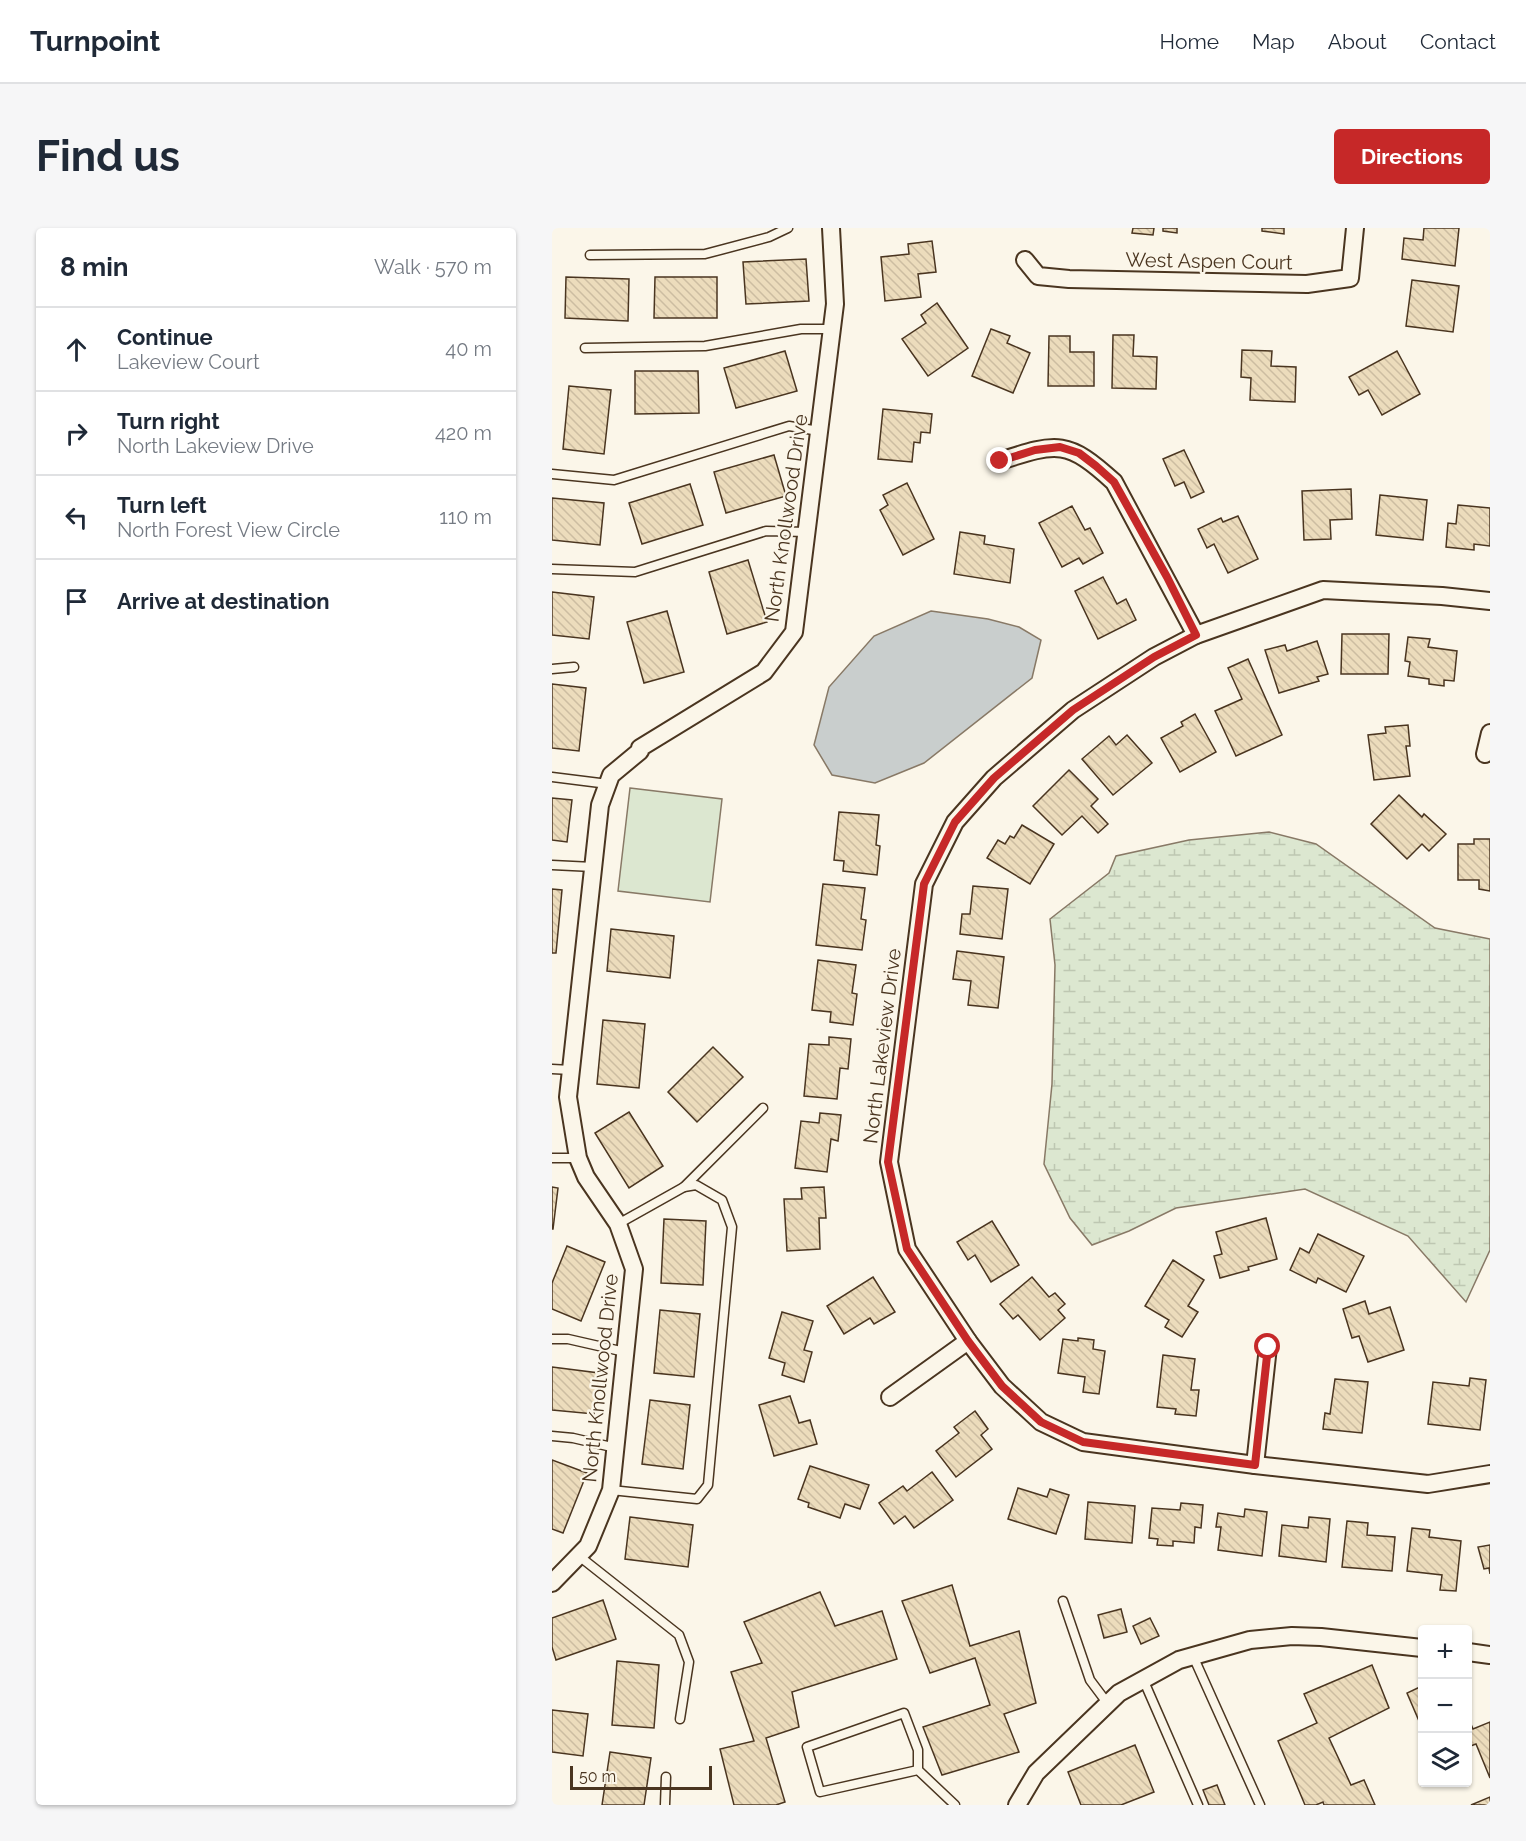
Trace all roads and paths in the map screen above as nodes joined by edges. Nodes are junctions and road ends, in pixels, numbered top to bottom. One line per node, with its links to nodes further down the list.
1 (788, 228): 4 (lane)
2 (831, 228): 6 (street, North Knollwood Drive)
3 (1355, 228): 5 (street, West Aspen Court)
4 (590, 255)
5 (1025, 260)
6 (832, 329): 7 (lane); 8 (street, North Knollwood Drive)
7 (585, 348)
8 (819, 431): 10 (lane); 11 (street, North Knollwood Drive)
9 (1000, 461): 14 (street)
10 (552, 474)
11 (807, 532): 12 (lane); 20 (street, North Knollwood Drive)
12 (552, 569)
13 (1490, 601): 14 (street, North Lakeview Drive)
14 (1196, 635): 31 (street, North Lakeview Drive)
15 (574, 667): 16 (lane)
16 (552, 669)
17 (1490, 733): 18 (street)
18 (1485, 754)
19 (552, 777): 20 (lane)
20 (608, 784): 22 (street, North Knollwood Drive)
21 (552, 865): 22 (lane)
22 (593, 867): 24 (street, North Knollwood Drive)
23 (552, 1069): 24 (lane)
24 (571, 1071): 27 (street, North Knollwood Drive)
25 (763, 1108): 28 (lane)
26 (552, 1158): 27 (lane)
27 (578, 1158): 29 (street, North Knollwood Drive)
28 (684, 1187): 29 (lane); 39 (lane)
29 (618, 1224): 33 (street, North Knollwood Drive)
30 (552, 1340): 33 (lane)
31 (968, 1341): 34 (street); 37 (street, North Lakeview Drive)
32 (1268, 1347): 37 (street)
33 (625, 1352): 36 (street, North Knollwood Drive)
34 (890, 1396)
35 (552, 1436): 36 (lane)
36 (616, 1448): 39 (street, North Knollwood Drive)
37 (1255, 1465): 38 (street, North Lakeview Drive)
38 (1490, 1474)
39 (610, 1490): 40 (street, North Knollwood Drive)
40 (579, 1556): 41 (street, North Knollwood Drive); 49 (lane)
41 (552, 1584)
42 (1063, 1600): 48 (lane)
43 (1418, 1648): 45 (street)
44 (1472, 1653): 46 (street)
45 (1193, 1655): 47 (street); 56 (lane)
46 (1490, 1655)
47 (1143, 1679): 48 (street); 55 (lane)
48 (1108, 1704): 54 (street)
49 (680, 1719)
50 (918, 1770): 50 (lane); 53 (lane)
51 (666, 1777): 52 (lane)
52 (665, 1805)
53 (955, 1805)
54 (1017, 1805)
55 (1198, 1805)
56 (1260, 1805)

